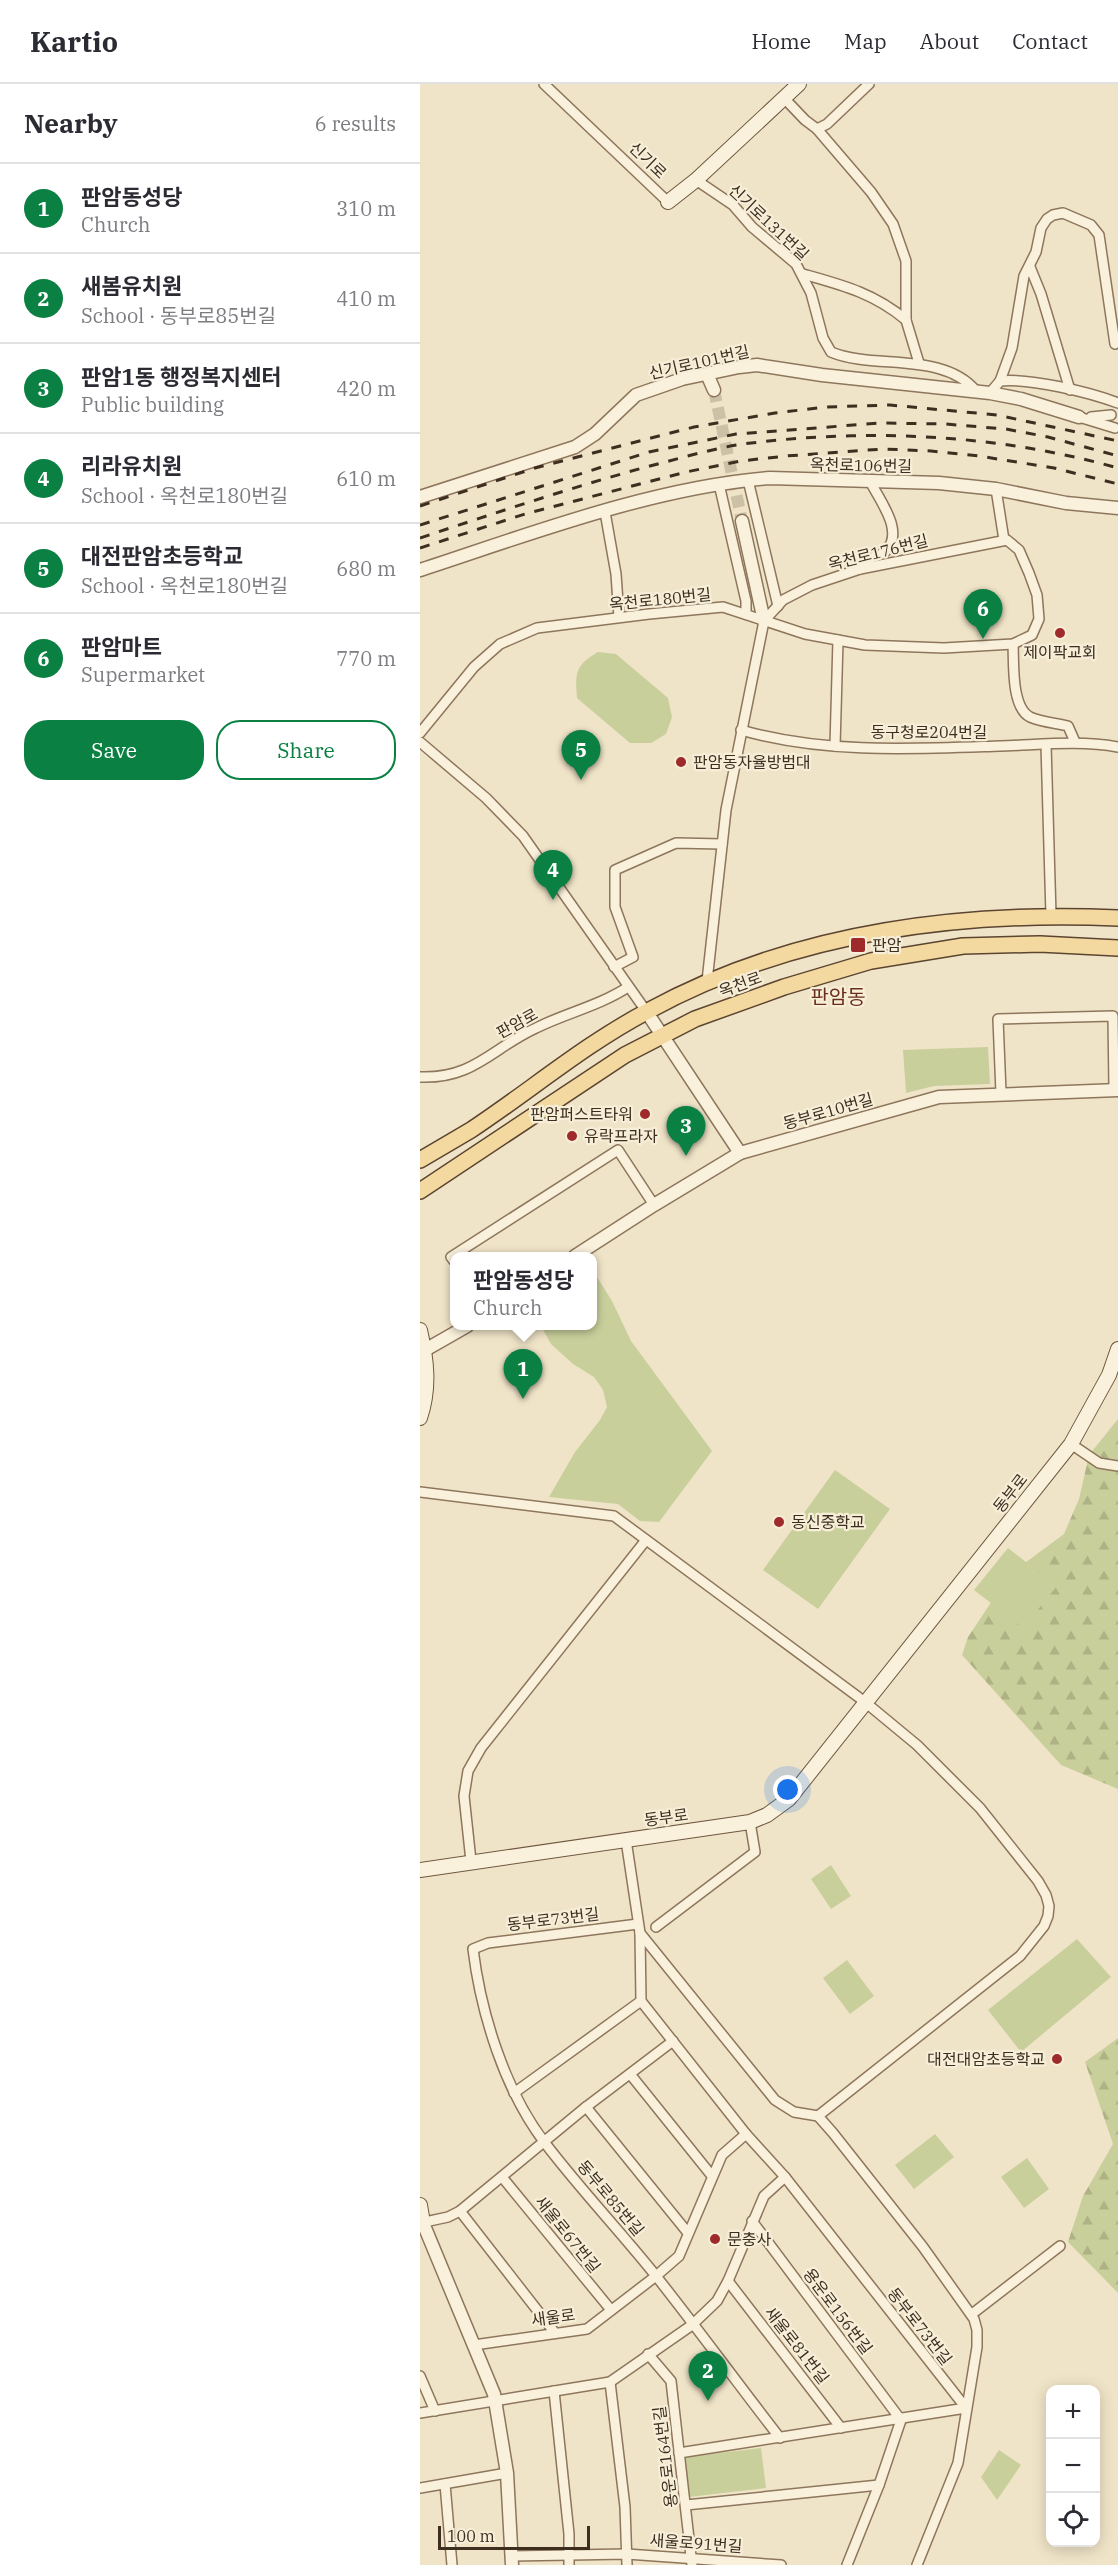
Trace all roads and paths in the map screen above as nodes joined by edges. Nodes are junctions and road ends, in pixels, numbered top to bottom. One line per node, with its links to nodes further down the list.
1 (544, 84): 7 (street, 신기로)
2 (799, 84): 4 (main road, 신기로)
3 (869, 84): 5 (street)
4 (784, 98): 5 (street); 6 (main road, 신기로)
5 (817, 129): 10 (street)
6 (696, 180): 7 (main road, 신기로); 9 (street, 신기로131번길)
7 (668, 202)
8 (1030, 267): 11 (street); 14 (street); 16 (street)
9 (803, 274): 10 (street); 12 (street, 신기로131번길)
10 (906, 321): 12 (street)
11 (1115, 344)
12 (919, 363): 17 (street, 신기로131번길)
13 (707, 374): 15 (street); 17 (street, 신기로101번길); 26 (street, 신기로101번길)
14 (1000, 381): 16 (street); 18 (street)
15 (714, 390)
16 (1070, 390): 19 (street)
17 (976, 391): 18 (street, 신기로101번길)
18 (990, 393): 20 (street, 신기로101번길)
19 (1116, 410): 20 (street); 21 (street)
20 (1079, 417): 21 (street)
21 (1116, 429)
22 (748, 480): 23 (street, 옥천로106번길); 24 (street, 옥천로106번길); 33 (street)
23 (870, 481): 25 (street, 옥천로106번길); 31 (street)
24 (719, 484): 28 (street, 옥천로106번길); 34 (street)
25 (996, 489): 27 (street, 옥천로106번길); 30 (street)
26 (420, 497)
27 (1118, 508)
28 (605, 512): 32 (street, 옥천로106번길); 35 (street)
29 (742, 521): 36 (street)
30 (1004, 540): 31 (street, 옥천로176번길); 38 (street)
31 (860, 569): 33 (street, 옥천로176번길)
32 (420, 570)
33 (778, 606): 36 (street, 옥천로176번길)
34 (746, 614): 35 (street, 옥천로180번길); 36 (street, 옥천로180번길)
35 (619, 617): 40 (street, 옥천로180번길)
36 (764, 621): 37 (street, 옥천로180번길); 39 (street)
37 (838, 640): 38 (street, 옥천로180번길); 44 (street)
38 (1013, 644): 42 (street)
39 (741, 730): 44 (street, 동구청로204번길); 46 (street)
40 (420, 733)
41 (420, 742): 50 (street)
42 (1075, 742): 43 (street, 동구청로204번길); 45 (street, 동구청로204번길)
43 (1046, 744): 44 (street, 동구청로204번길); 47 (street)
44 (835, 746)
45 (1118, 747)
46 (722, 844): 50 (street); 51 (street)
47 (1051, 915): 48 (main road, 옥천로); 51 (main road, 옥천로)
48 (1118, 918)
49 (1118, 948): 54 (main road, 옥천로)
50 (614, 967): 52 (street)
51 (707, 981): 53 (main road, 옥천로)
52 (628, 987): 53 (street); 55 (street, 판암로)
53 (646, 1011): 54 (street); 59 (main road, 옥천로)
54 (661, 1035): 58 (street); 60 (main road, 옥천로)
55 (420, 1077)
56 (1116, 1090): 57 (street, 동부로10번길); 57 (street)
57 (1000, 1093): 58 (street, 동부로10번길)
58 (741, 1153): 61 (street, 동부로10번길)
59 (420, 1160)
60 (420, 1191)
61 (654, 1205): 62 (street); 63 (street, 동부로10번길)
62 (460, 1252)
63 (583, 1252)
64 (420, 1330): 67 (main road)
65 (460, 1330): 67 (street)
66 (1118, 1349): 69 (main road, 동부로)
67 (425, 1350): 68 (main road)
68 (420, 1418)
69 (1071, 1444): 70 (street); 73 (main road, 동부로)
70 (1118, 1466)
71 (420, 1492): 72 (street)
72 (645, 1540): 73 (street); 76 (street)
73 (865, 1702): 74 (main road, 동부로); 86 (street)
74 (750, 1822): 75 (main road, 동부로); 78 (street)
75 (626, 1840): 76 (main road, 동부로); 79 (street)
76 (471, 1861): 77 (main road, 동부로)
77 (420, 1870)
78 (656, 1927)
79 (639, 1928): 80 (street, 동부로73번길); 81 (street); 86 (street)
80 (473, 1949): 84 (street, 동부로85번길)
81 (641, 2001): 82 (street, 동부로73번길); 84 (street)
82 (673, 2041): 83 (street); 87 (street, 동부로73번길)
83 (630, 2074): 85 (street); 89 (street)
84 (514, 2093): 88 (street, 동부로85번길)
85 (586, 2107): 88 (street); 96 (street)
86 (818, 2116): 101 (street)
87 (747, 2134): 89 (street); 91 (street, 동부로73번길)
88 (544, 2142): 90 (street); 98 (street, 동부로85번길)
89 (712, 2176): 96 (street)
90 (502, 2177): 93 (street); 100 (street, 새울로67번길)
91 (785, 2177): 94 (street); 110 (street, 동부로73번길)
92 (420, 2205): 95 (main road)
93 (460, 2211): 95 (street); 103 (street)
94 (752, 2221): 99 (street); 113 (street, 용운로156번길)
95 (422, 2223): 104 (street)
96 (688, 2233): 98 (street)
97 (1060, 2246): 101 (street)
98 (656, 2276): 100 (street, 새울로); 102 (street, 동부로85번길)
99 (728, 2281): 102 (street); 114 (street, 새울로81번길)
100 (611, 2310): 103 (street, 새울로)
101 (972, 2314): 110 (street)
102 (692, 2325): 105 (street); 115 (street, 동부로85번길)
103 (555, 2333): 104 (street, 새울로)
104 (474, 2345): 109 (street)
105 (648, 2354): 107 (street); 116 (street, 용운로164번길)
106 (420, 2376): 111 (street)
107 (610, 2382): 108 (street); 122 (street)
108 (554, 2391): 109 (street); 124 (street)
109 (495, 2402): 111 (street); 117 (street)
110 (966, 2408): 113 (street); 131 (street)
111 (435, 2411): 112 (street)
112 (420, 2413)
113 (901, 2420): 114 (street); 119 (street)
114 (841, 2428): 115 (street)
115 (780, 2438): 116 (street)
116 (679, 2453): 121 (street, 용운로164번길)
117 (507, 2474): 118 (street); 123 (street)
118 (446, 2484): 120 (street); 127 (street)
119 (879, 2485): 121 (street); 130 (street)
120 (420, 2488)
121 (686, 2505): 125 (street, 용운로164번길)
122 (627, 2554): 124 (street, 새울로91번길); 125 (street, 새울로91번길); 128 (street, 새울로91번길)
123 (512, 2560): 124 (street, 새울로91번길)
124 (569, 2560)
125 (692, 2561): 126 (street, 새울로91번길)
126 (762, 2564): 129 (street, 새울로91번길)
127 (452, 2565)
128 (627, 2565)
129 (781, 2565)
130 (847, 2565)
131 (917, 2565)

